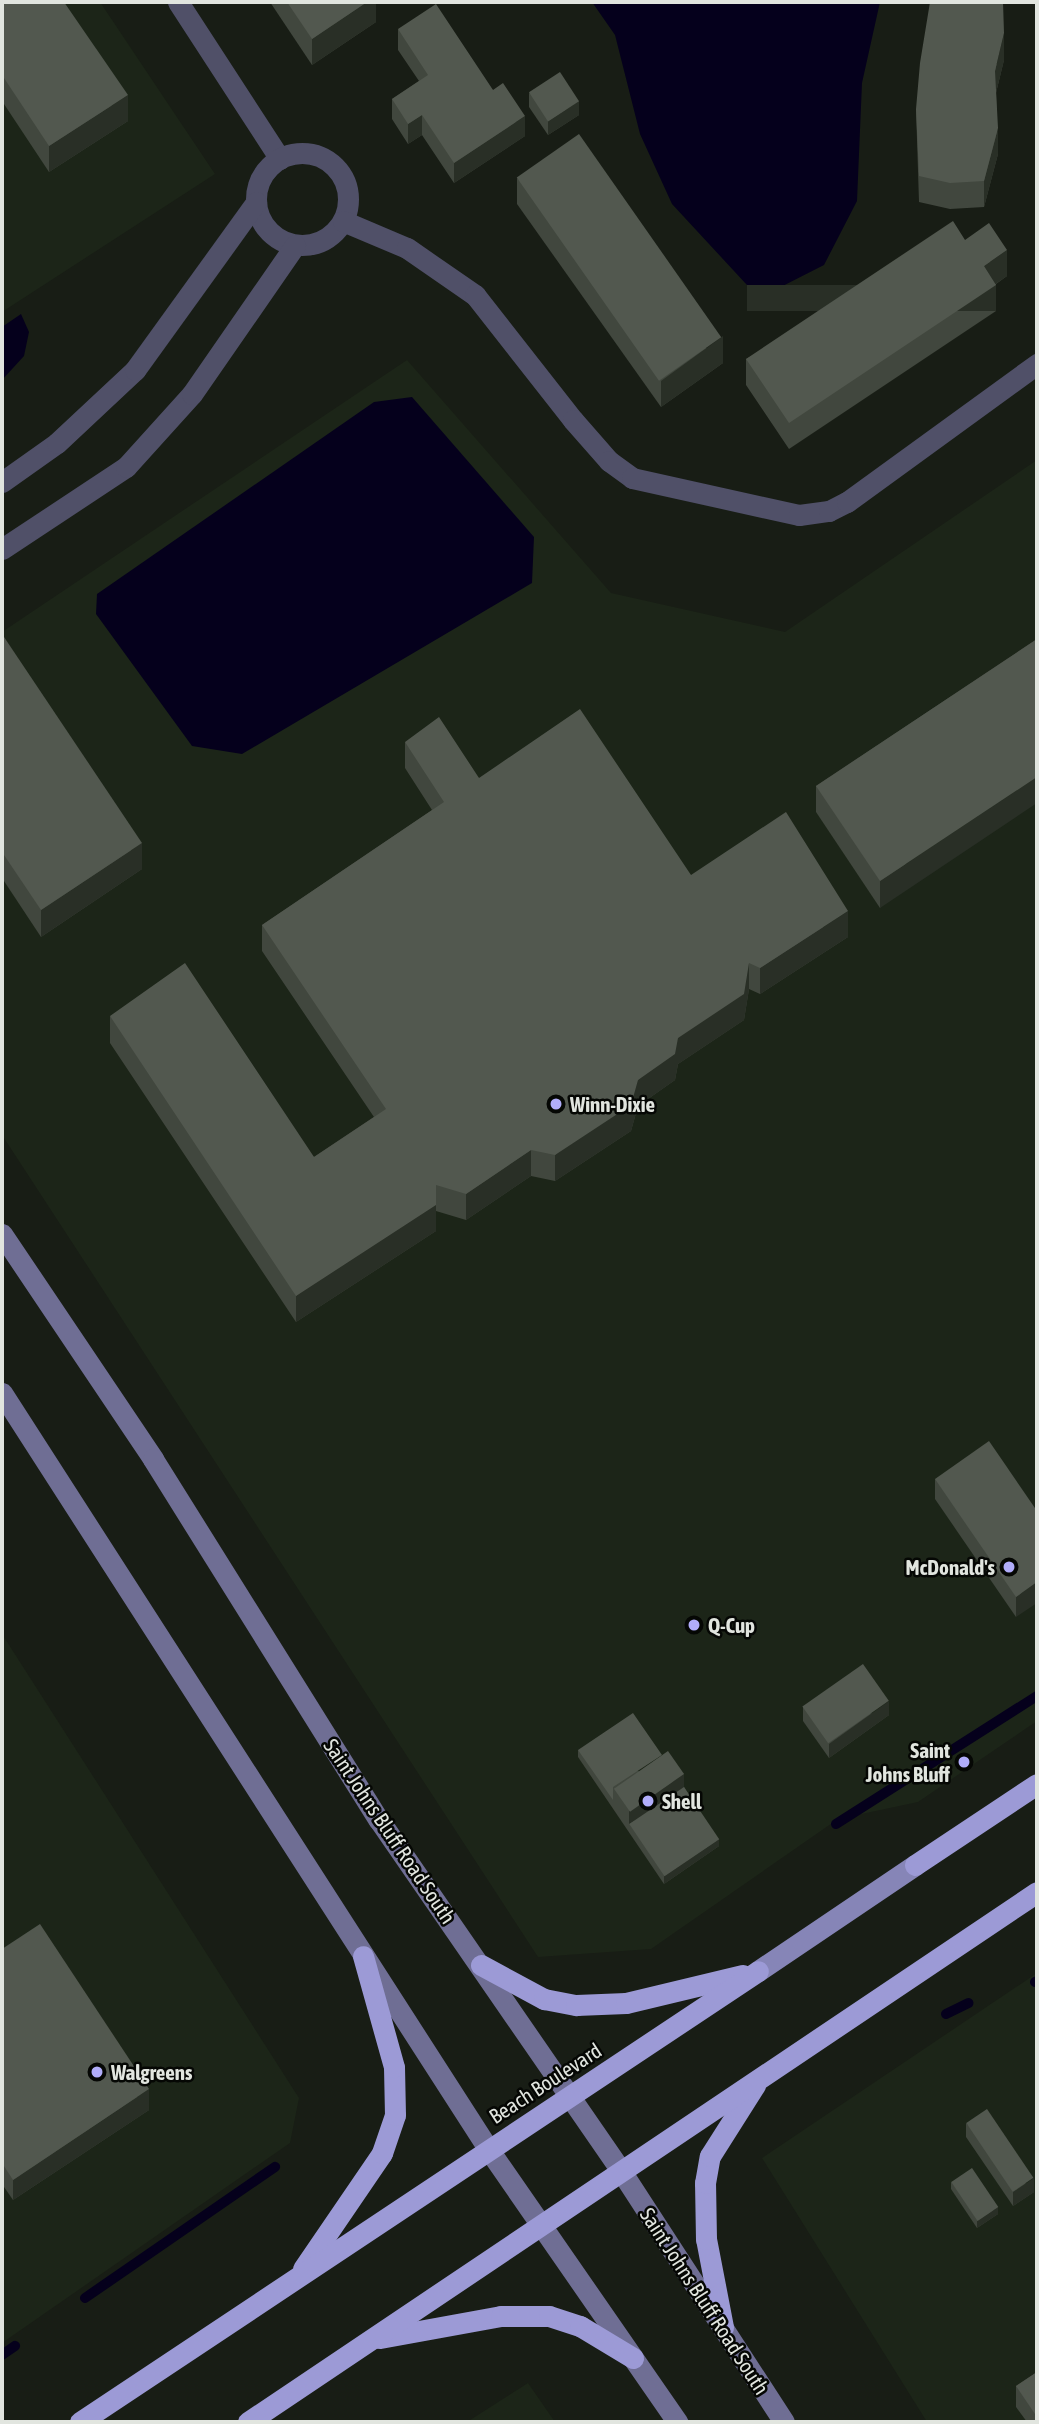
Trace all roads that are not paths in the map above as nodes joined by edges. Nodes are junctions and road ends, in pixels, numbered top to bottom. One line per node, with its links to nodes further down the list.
1 (178, 2): 2 (street)
2 (280, 159): 3 (street); 4 (street)
3 (256, 202): 5 (street); 7 (street)
4 (342, 221): 5 (street); 6 (street)
5 (295, 244): 8 (street)
6 (1037, 364)
7 (2, 482)
8 (2, 549)
9 (2, 1234): 15 (main road, Saint Johns Bluff Road South)
10 (2, 1393): 14 (main road)
11 (1037, 1784): 12 (highway, Beach Boulevard)
12 (915, 1865): 16 (main road, Beach Boulevard)
13 (1037, 1892): 17 (highway)
14 (363, 1955): 19 (main road); 22 (highway)
15 (481, 1965): 16 (highway); 18 (main road, Saint Johns Bluff Road South)
16 (758, 1971): 18 (highway, Beach Boulevard)
17 (759, 2079): 20 (highway); 23 (highway)
18 (570, 2097): 19 (highway, Beach Boulevard); 20 (main road, Saint Johns Bluff Road South)
19 (489, 2150): 21 (main road); 22 (highway, Beach Boulevard)
20 (621, 2171): 21 (highway); 23 (main road, Saint Johns Bluff Road South)
21 (542, 2225): 24 (highway); 25 (main road)
22 (297, 2278): 26 (highway, Beach Boulevard)
23 (723, 2327): 29 (main road, Saint Johns Bluff Road South)
24 (371, 2340): 25 (highway); 27 (highway)
25 (633, 2358): 28 (main road)
26 (80, 2422)
27 (248, 2422)
28 (677, 2422)
29 (784, 2422)

